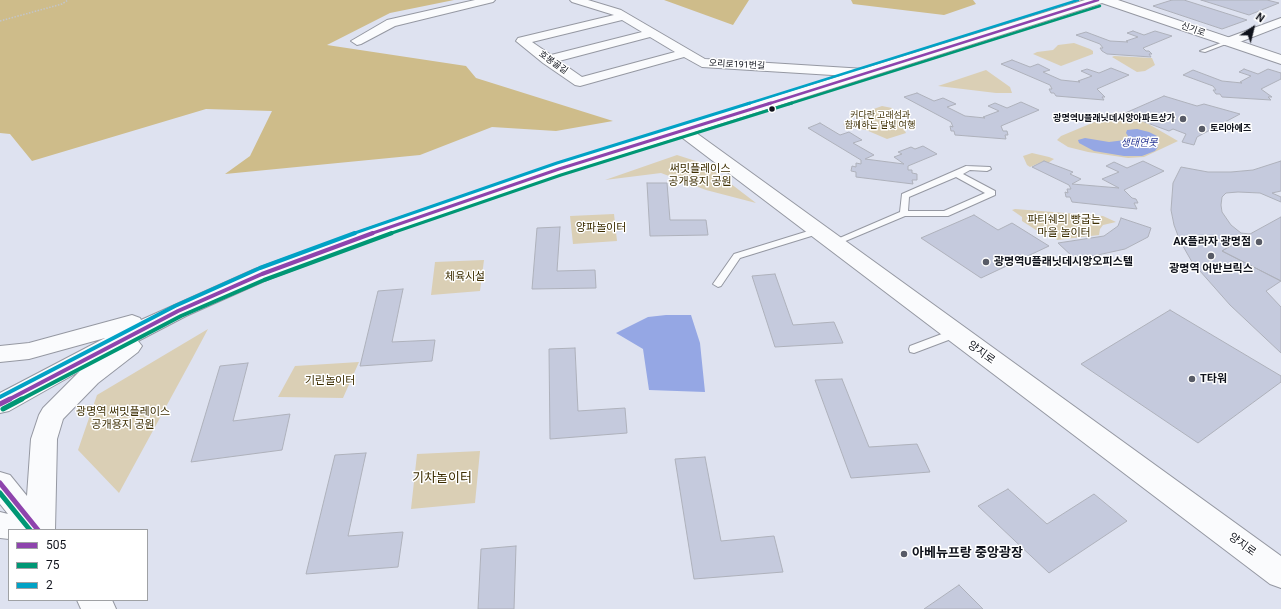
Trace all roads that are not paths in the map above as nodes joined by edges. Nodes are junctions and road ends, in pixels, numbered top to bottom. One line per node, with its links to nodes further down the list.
1 (489, 0): 8 (street)
2 (576, 0): 5 (street, 오리로191번길)
3 (1098, 0): 14 (main road)
4 (1106, 0): 9 (main road, 신기로)
5 (623, 16): 7 (street, 오리로191번길); 12 (street, 호봉골길)
6 (1281, 22): 9 (street)
7 (652, 33): 11 (street, 오리로191번길); 12 (street)
8 (357, 40)
9 (1228, 42): 10 (lane); 13 (main road, 신기로)
10 (1203, 51)
11 (685, 53): 12 (street, 호봉골길); 14 (street, 오리로191번길)
12 (548, 60)
13 (1281, 60)
14 (866, 73): 15 (main road)
15 (682, 130): 19 (main road, 양지로); 21 (main road)
16 (987, 169): 17 (lane)
17 (957, 174): 18 (lane); 18 (lane)
18 (904, 213): 19 (lane)
19 (826, 237): 20 (lane); 22 (main road, 양지로)
20 (718, 284)
21 (178, 311): 24 (main road); 25 (main road); 30 (main road)
22 (954, 333): 23 (lane); 31 (main road, 양지로)
23 (914, 349)
24 (0, 354)
25 (0, 404)
26 (0, 483): 29 (main road)
27 (0, 525): 28 (main road)
28 (25, 529)
29 (38, 529)
30 (39, 529)
31 (1281, 574)
32 (94, 601): 33 (main road)
33 (100, 609)

